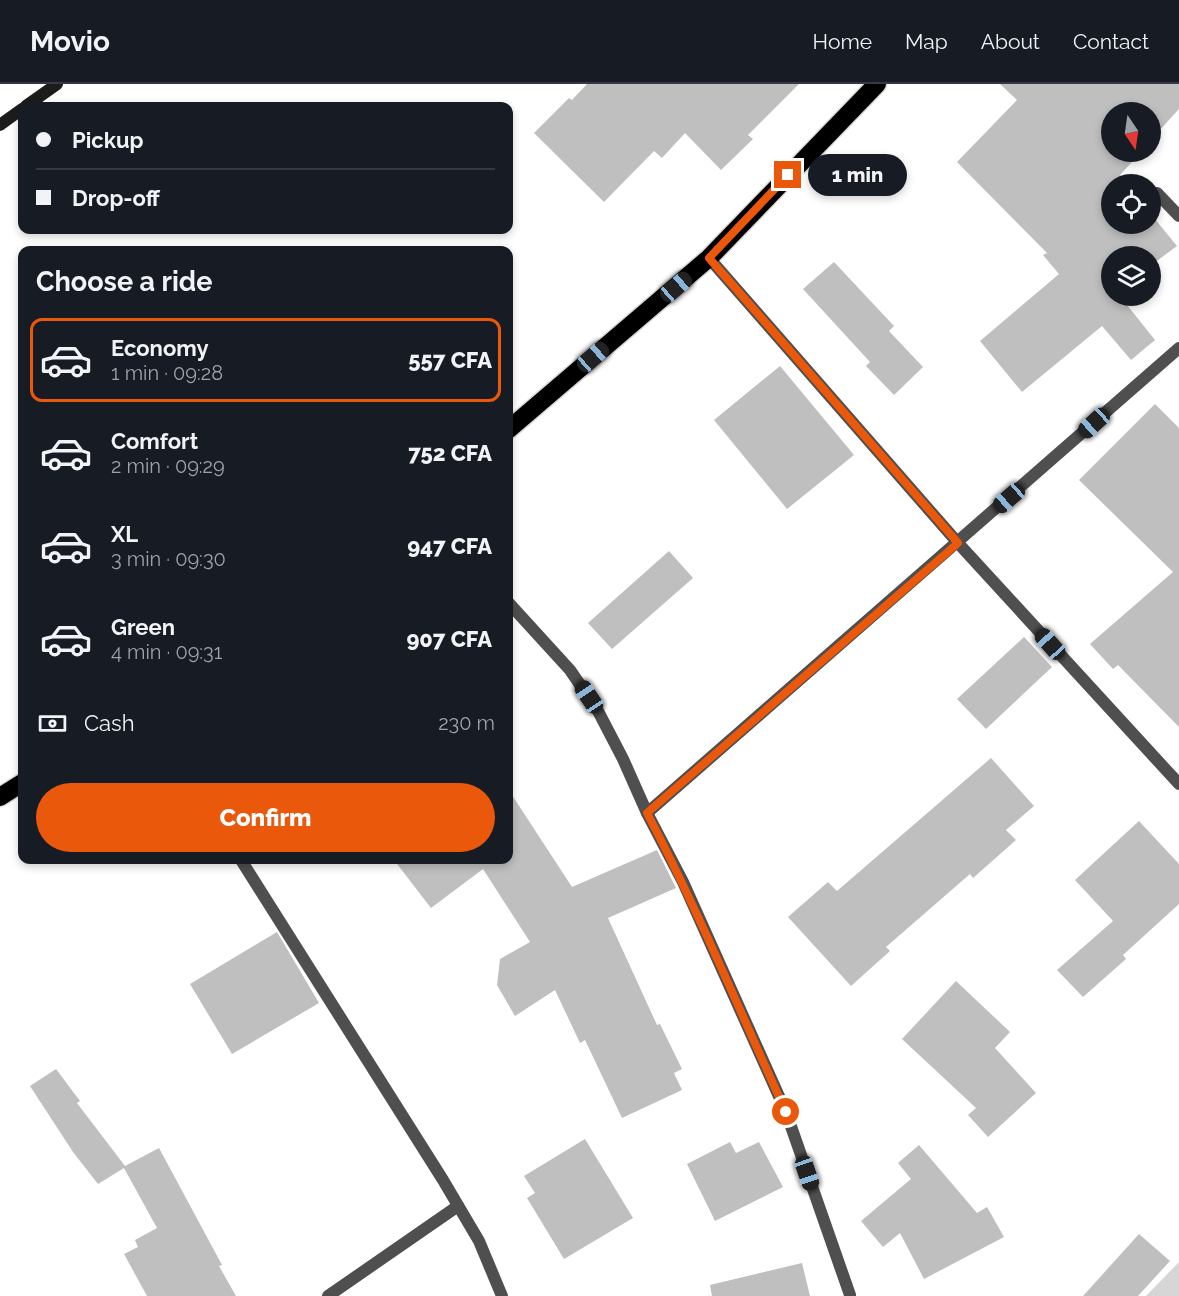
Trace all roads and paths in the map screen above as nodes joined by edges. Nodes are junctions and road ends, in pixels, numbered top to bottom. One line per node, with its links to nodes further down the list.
1 (57, 84): 3 (main road)
2 (877, 84): 8 (highway)
3 (32, 102)
4 (18, 112): 5 (main road)
5 (0, 125)
6 (1161, 198): 7 (street)
7 (1179, 216)
8 (709, 258): 10 (highway); 11 (street)
9 (1179, 348): 11 (street)
10 (513, 426)
11 (958, 543): 13 (street); 16 (street)
12 (513, 607): 16 (street)
13 (1179, 784)
14 (18, 786): 15 (highway)
15 (0, 797)
16 (647, 813): 19 (street)
17 (244, 864): 18 (street)
18 (458, 1206): 20 (street); 21 (street)
19 (850, 1295)
20 (328, 1296)
21 (502, 1296)

